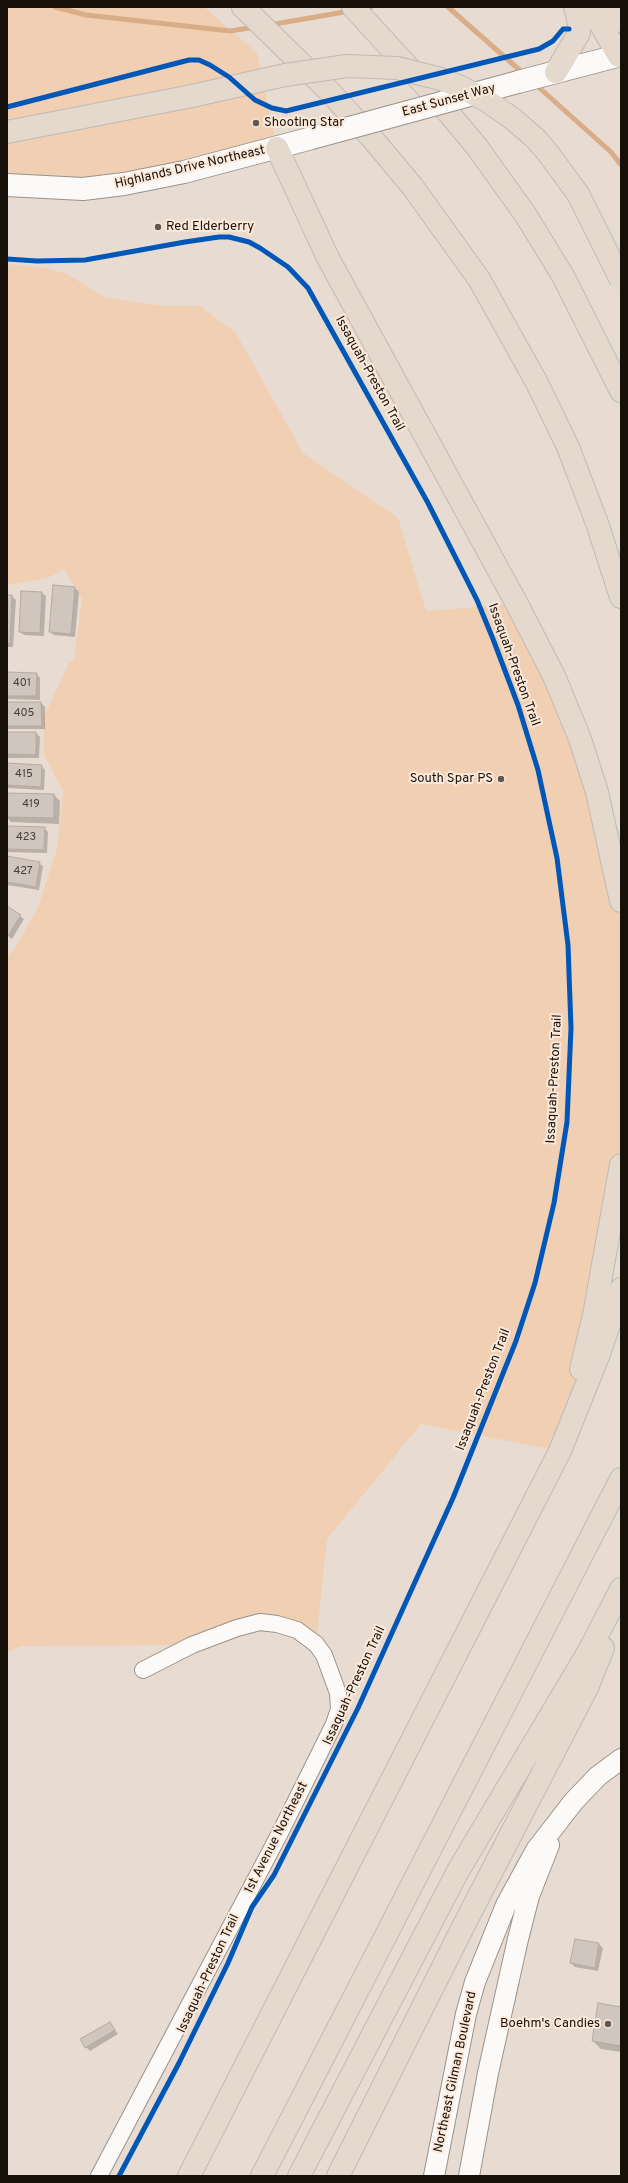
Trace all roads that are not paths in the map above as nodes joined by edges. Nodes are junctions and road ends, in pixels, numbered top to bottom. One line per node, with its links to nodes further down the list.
1 (243, 7): 15 (highway)
2 (353, 7): 14 (highway)
3 (574, 7): 8 (highway)
4 (587, 7): 7 (highway)
5 (613, 7): 6 (highway)
6 (621, 21)
7 (620, 55): 8 (main road, East Sunset Way)
8 (566, 70): 10 (main road, East Sunset Way, bridge)
9 (7, 132): 13 (highway, bridge)
10 (277, 148): 11 (main road, Highlands Drive Northeast); 12 (highway)
11 (7, 186)
12 (294, 186): 16 (highway); 17 (highway)
13 (621, 280)
14 (621, 391)
15 (621, 597)
16 (621, 836)
17 (621, 901)
18 (621, 1165): 20 (highway)
19 (621, 1289): 20 (highway)
20 (560, 1451): 30 (highway)
21 (621, 1479): 31 (highway)
22 (621, 1588): 32 (highway)
23 (621, 1602): 33 (highway)
24 (143, 1670): 29 (street, 1st Avenue Northeast)
25 (621, 1759): 26 (street, Northeast Gilman Boulevard)
26 (559, 1821): 27 (street, Northeast Gilman Boulevard); 28 (street, Northeast Gilman Boulevard)
27 (454, 2068): 28 (street); 34 (street, Northeast Gilman Boulevard)
28 (488, 2073): 35 (street, Northeast Gilman Boulevard)
29 (99, 2176)
30 (189, 2176)
31 (262, 2176)
32 (299, 2176)
33 (338, 2176)
34 (434, 2176)
35 (469, 2176)

